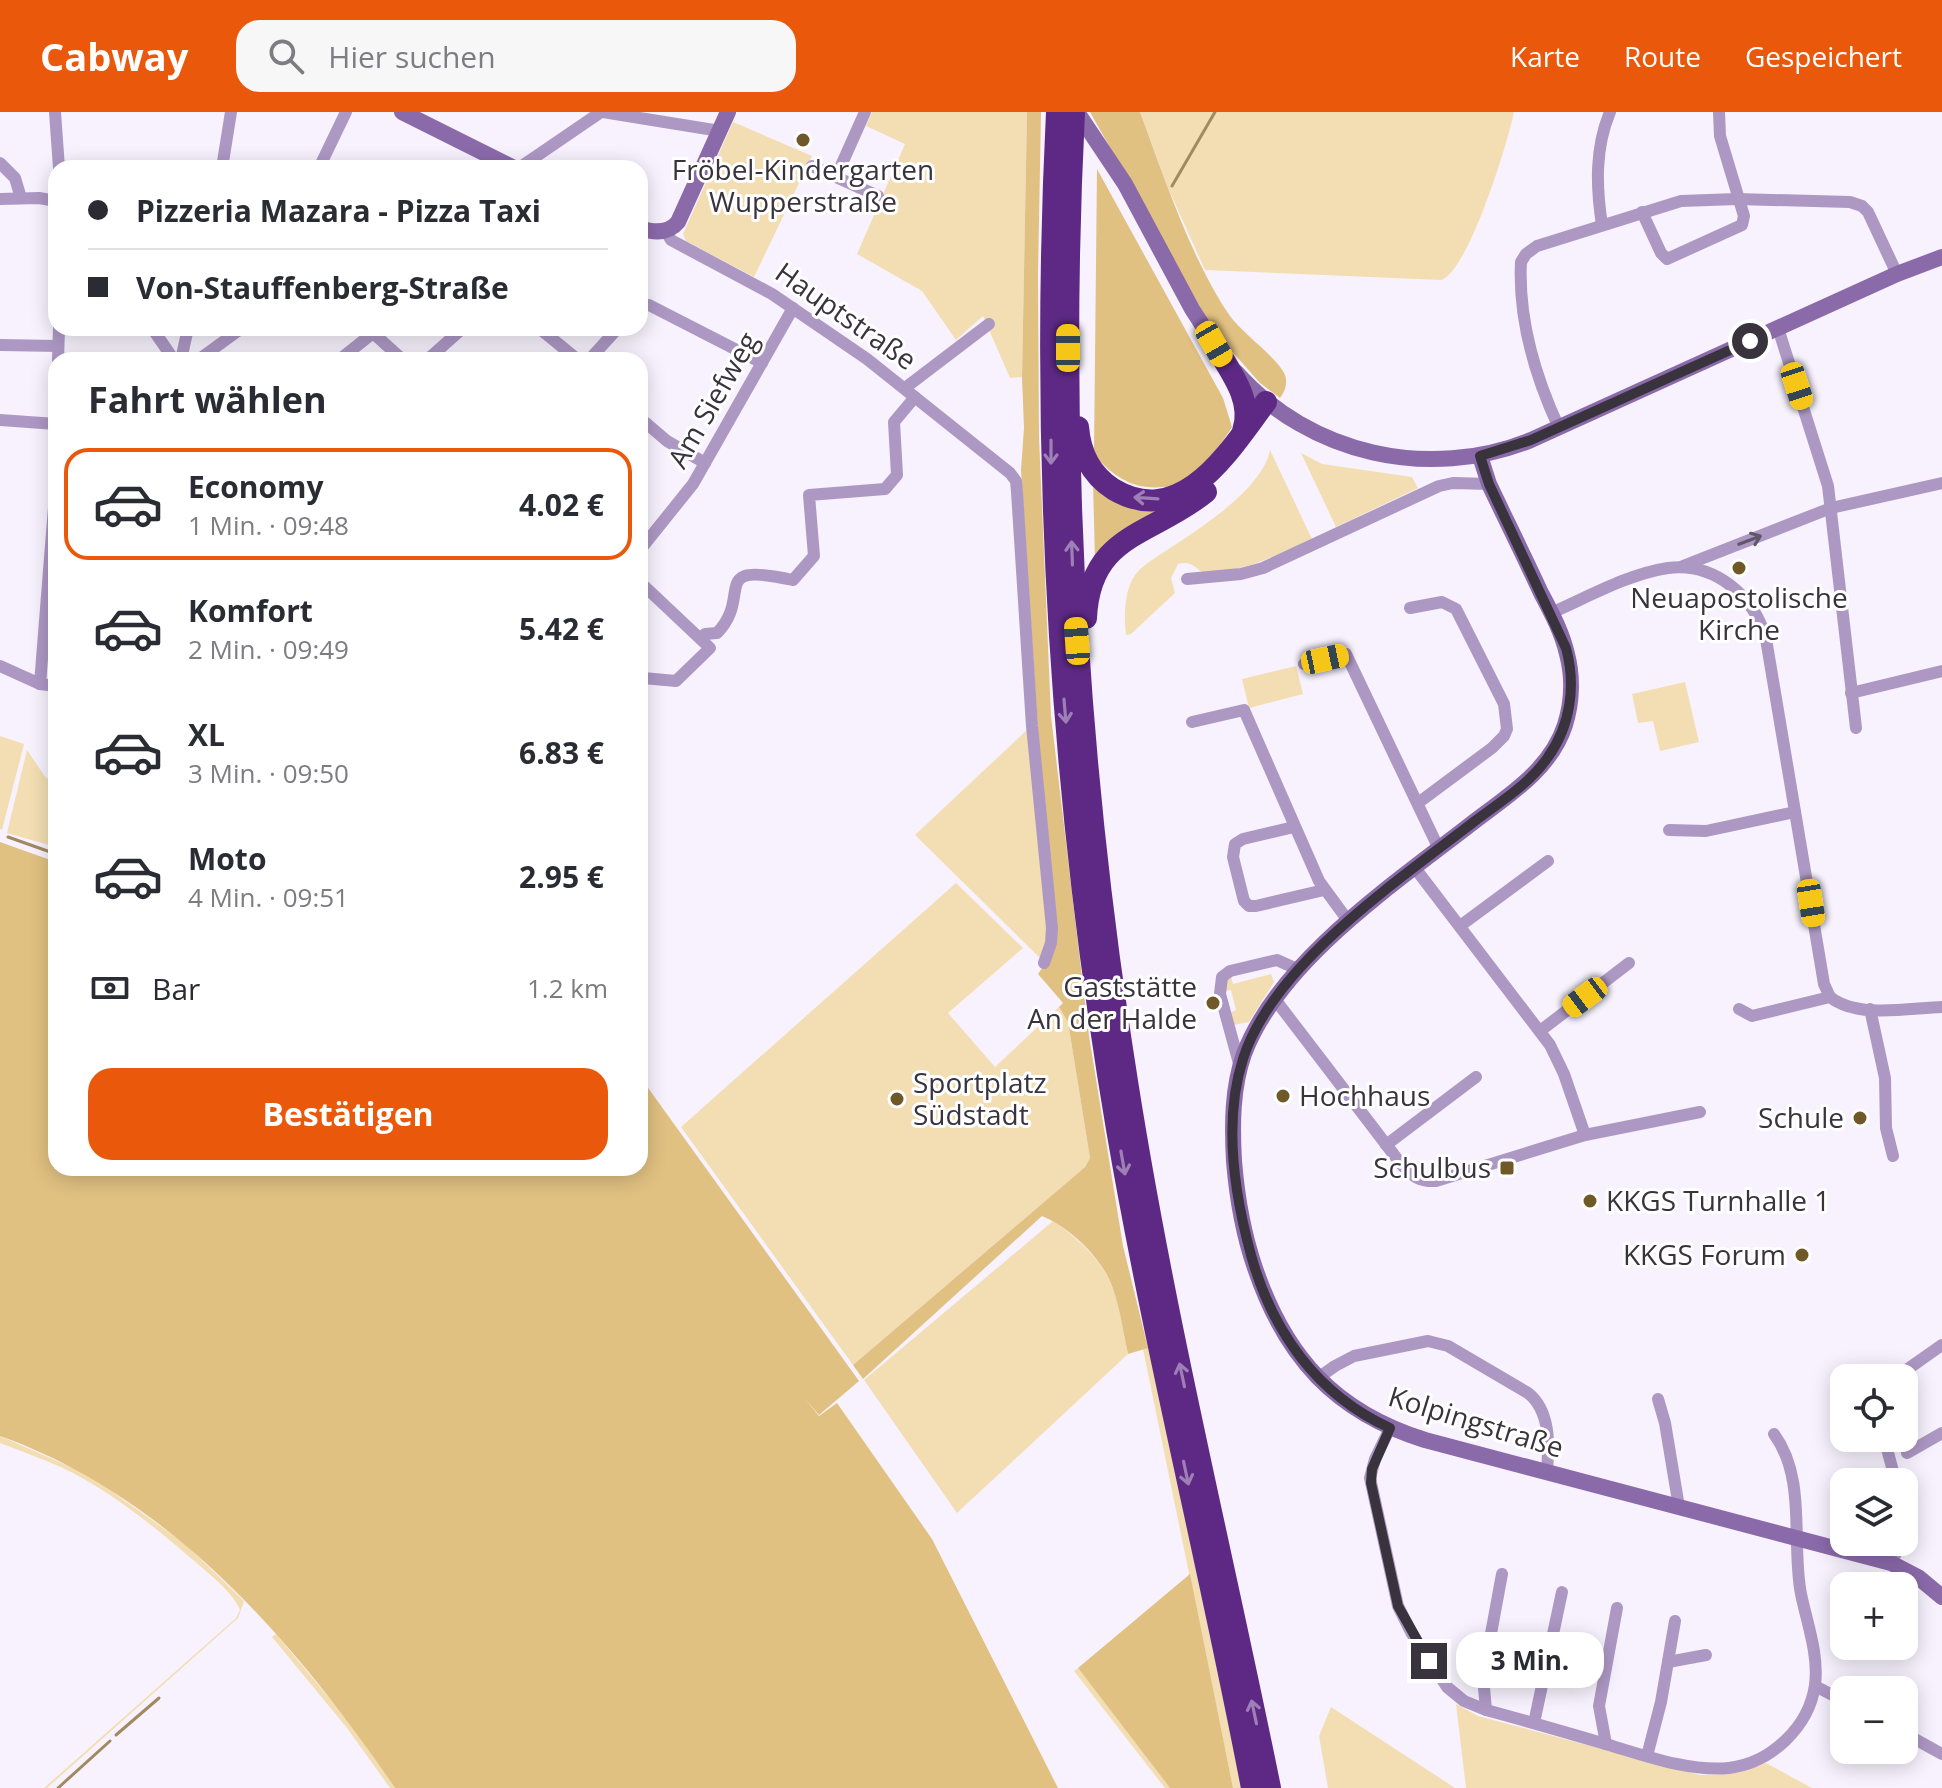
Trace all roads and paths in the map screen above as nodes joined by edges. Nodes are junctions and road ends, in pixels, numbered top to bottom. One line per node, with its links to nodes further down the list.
1 (55, 112): 13 (street)
2 (231, 112): 14 (street)
3 (346, 112): 15 (street)
4 (402, 112): 16 (street)
5 (602, 112): 12 (street); 17 (street)
6 (728, 112): 12 (street)
7 (865, 112): 20 (street)
8 (1057, 112): 139 (highway, one-way to 139)
9 (1075, 112): 32 (highway); 44 (street)
10 (1610, 112): 27 (street)
11 (1719, 112): 25 (street)
12 (720, 131): 29 (street)
13 (58, 160)
14 (223, 160)
15 (323, 160)
16 (500, 160)
17 (528, 160)
18 (0, 163): 22 (street)
19 (812, 166): 20 (street)
20 (836, 177): 21 (street)
21 (878, 196)
22 (21, 198): 23 (street); 24 (street)
23 (0, 199)
24 (48, 199)
25 (1737, 199): 26 (street); 26 (street); 31 (street)
26 (1642, 212): 27 (street)
27 (1602, 225): 61 (street)
28 (648, 230): 29 (street)
29 (666, 231): 34 (street, Hauptstraße)
30 (1942, 257): 31 (street)
31 (1897, 274): 36 (street)
32 (1068, 292): 62 (highway, one-way to 32); 83 (highway, one-way to 32)
33 (648, 307): 54 (street)
34 (793, 308): 54 (street, Am Siefweg); 55 (street, Hauptstraße)
35 (989, 324): 55 (street)
36 (1778, 328): 61 (street); 67 (street)
37 (59, 336): 46 (street)
38 (231, 336): 48 (street)
39 (369, 336): 49 (street)
40 (376, 336): 50 (street)
41 (454, 336): 51 (street)
42 (549, 336): 52 (street)
43 (611, 336): 53 (street)
44 (1214, 344): 57 (street); 62 (highway)
45 (0, 345): 46 (street)
46 (58, 346): 47 (street)
47 (58, 352)
48 (209, 352)
49 (349, 352)
50 (394, 352)
51 (436, 352)
52 (568, 352)
53 (596, 352)
54 (762, 363): 64 (street, Am Siefweg)
55 (905, 388): 56 (street, Hauptstraße)
56 (915, 397): 75 (street); 96 (street, Hauptstraße)
57 (1272, 406): 62 (highway); 63 (street); 83 (highway)
58 (0, 420): 59 (street)
59 (48, 423)
60 (648, 425): 64 (street)
61 (1559, 428): 63 (street)
62 (1240, 435)
63 (1480, 456): 66 (street, Kolpingstraße)
64 (705, 463): 68 (street, Am Siefweg)
65 (1942, 483): 67 (street)
66 (1489, 484): 70 (street); 74 (street, Kolpingstraße)
67 (1831, 508): 69 (street, one-way to 67); 82 (street)
68 (648, 540)
69 (1677, 568): 74 (street); 87 (street)
70 (1187, 579)
71 (48, 583): 80 (street)
72 (648, 590): 75 (street)
73 (1410, 608): 86 (street)
74 (1551, 613): 90 (street, Kolpingstraße)
75 (705, 643): 79 (street)
76 (1304, 664): 86 (street)
77 (0, 666): 80 (street)
78 (1942, 671): 82 (street)
79 (648, 678)
80 (40, 684): 81 (street)
81 (48, 685)
82 (1851, 693): 85 (street)
83 (1083, 715): 140 (highway, one-way to 83)
84 (1192, 722): 88 (street)
85 (1856, 728)
86 (1418, 803): 90 (street)
87 (1795, 812): 89 (street); 99 (street)
88 (1294, 827): 93 (street); 93 (street)
89 (1669, 830)
90 (1439, 849): 92 (street, Kolpingstraße)
91 (1548, 861): 95 (street)
92 (1415, 868): 94 (street, Kolpingstraße); 95 (street)
93 (1324, 890): 94 (street)
94 (1349, 922): 98 (street, Kolpingstraße)
95 (1460, 926): 104 (street)
96 (1044, 963)
97 (1629, 963): 104 (street)
98 (1297, 969): 100 (street, Kolpingstraße); 105 (street)
99 (1830, 997): 102 (street); 103 (street)
100 (1274, 998): 105 (street, Kolpingstraße); 109 (street)
101 (1942, 1007): 103 (street)
102 (1739, 1009)
103 (1870, 1009): 110 (street)
104 (1540, 1031): 108 (street)
105 (1240, 1067): 113 (street, Kolpingstraße)
106 (1476, 1077): 109 (street)
107 (1700, 1112): 108 (street)
108 (1585, 1135): 109 (street)
109 (1386, 1145)
110 (1893, 1156)
111 (1942, 1345): 112 (street)
112 (1915, 1364)
113 (1318, 1378): 115 (street, Kolpingstraße); 119 (street)
114 (1658, 1399): 120 (street)
115 (1390, 1428): 119 (street, Kolpingstraße); 133 (street)
116 (1942, 1433): 118 (street)
117 (1774, 1434): 121 (street)
118 (1907, 1453)
119 (1547, 1472): 120 (street, Kolpingstraße)
120 (1679, 1507): 121 (street, Kolpingstraße)
121 (1797, 1537): 123 (street, Kolpingstraße); 131 (street)
122 (1895, 1556): 123 (street)
123 (1891, 1563): 126 (street, Kolpingstraße)
124 (1502, 1574): 133 (street)
125 (1562, 1592): 134 (street)
126 (1942, 1597)
127 (1617, 1608): 136 (street)
128 (1675, 1621): 130 (street)
129 (1706, 1655): 130 (street)
130 (1668, 1662): 138 (street)
131 (1815, 1686): 132 (street); 138 (street)
132 (1830, 1694)
133 (1486, 1710): 134 (street)
134 (1534, 1723): 136 (street)
135 (1918, 1741): 137 (street)
136 (1606, 1744): 138 (street)
137 (1942, 1754)
138 (1647, 1756)
139 (1252, 1788)
140 (1270, 1788)

